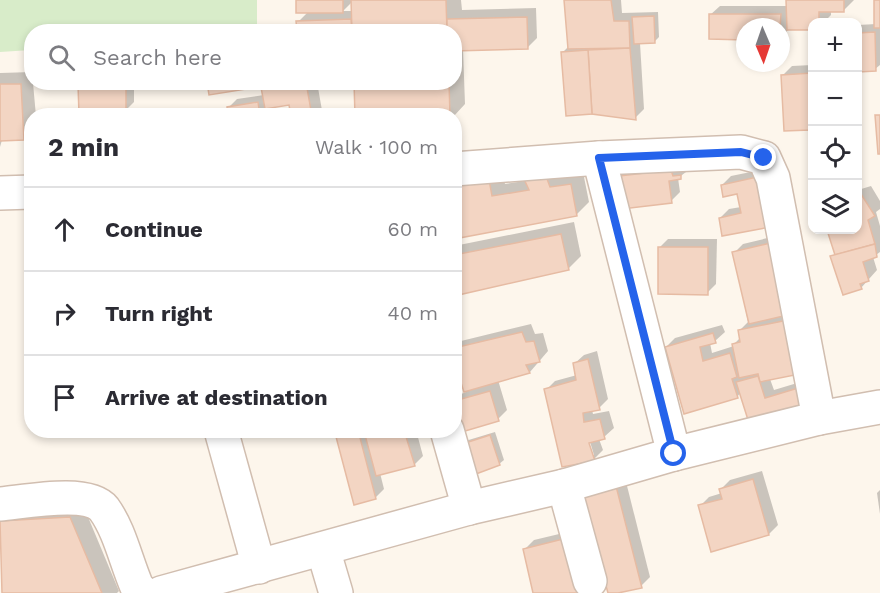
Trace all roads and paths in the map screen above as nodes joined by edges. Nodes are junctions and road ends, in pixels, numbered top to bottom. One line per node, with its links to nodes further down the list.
1 (599, 158): 2 (street); 6 (street); 9 (street)
2 (462, 168)
3 (24, 192): 4 (street)
4 (0, 193)
5 (880, 407): 6 (street)
6 (819, 418): 9 (street)
7 (223, 438): 14 (street)
8 (449, 438): 12 (street)
9 (674, 454): 10 (street)
10 (564, 486): 12 (street); 15 (street)
11 (0, 504): 16 (street)
12 (469, 508): 13 (street)
13 (323, 549): 14 (street); 18 (street)
14 (259, 567): 17 (street)
15 (590, 581)
16 (143, 593)
17 (161, 593)
18 (336, 593)

